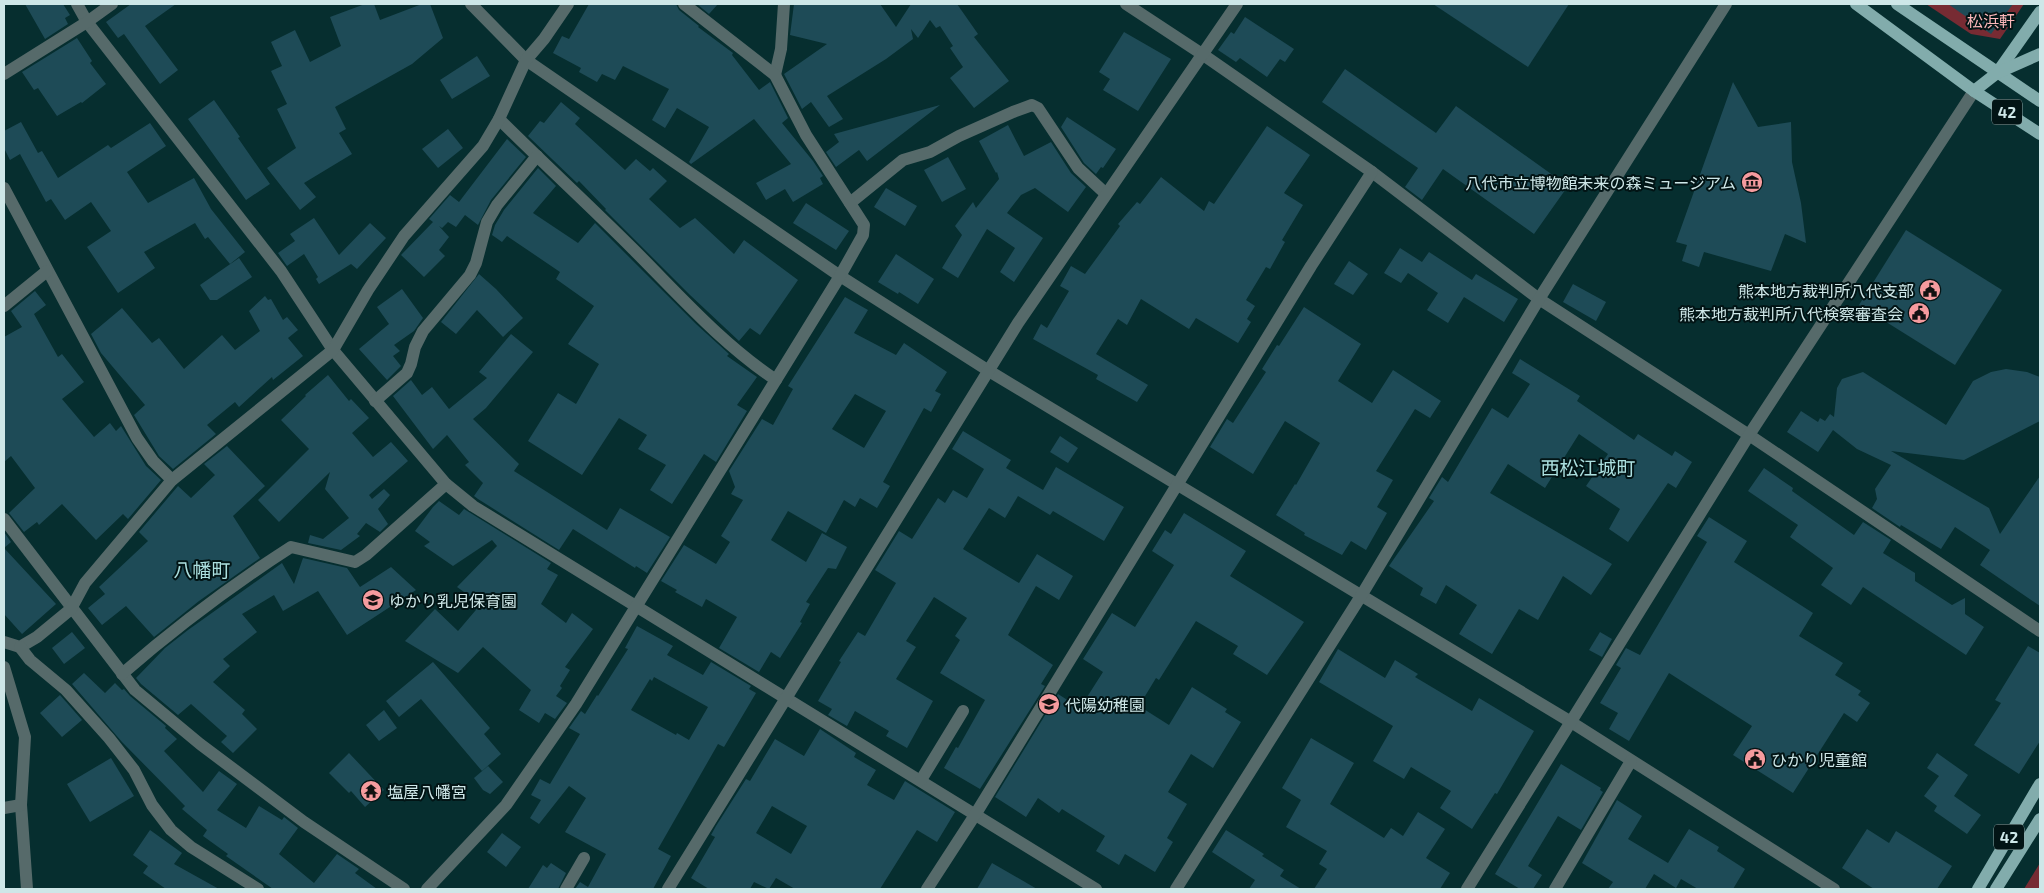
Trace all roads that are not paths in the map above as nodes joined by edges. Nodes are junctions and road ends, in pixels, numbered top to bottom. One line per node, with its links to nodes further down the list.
1 (78, 4): 13 (street)
2 (112, 4): 13 (street)
3 (471, 4): 16 (street)
4 (568, 4): 16 (street)
5 (684, 4): 19 (street)
6 (784, 4): 19 (street)
7 (1126, 4): 14 (street)
8 (1237, 4): 14 (street)
9 (1726, 4): 31 (street)
10 (1856, 4): 20 (main road)
11 (1897, 4): 17 (main road)
12 (2040, 12): 17 (main road, 42)
13 (87, 22): 18 (street); 33 (street)
14 (1202, 54): 25 (street); 27 (street)
15 (2040, 54): 17 (main road, 42)
16 (526, 60): 22 (street); 30 (street)
17 (1997, 73): 20 (main road, 42); 21 (main road, 42)
18 (4, 74)
19 (775, 75): 28 (street)
20 (1974, 91): 23 (main road, 42); 37 (street)
21 (2040, 101)
22 (499, 119): 24 (street); 33 (street)
23 (2040, 134)
24 (537, 156): 35 (street); 36 (street)
25 (1372, 172): 31 (street); 40 (street)
26 (4, 188): 29 (street)
27 (1106, 194): 28 (street); 34 (street)
28 (850, 203): 30 (street)
29 (47, 271): 32 (street); 38 (street)
30 (840, 276): 34 (street); 35 (street)
31 (1539, 299): 37 (street); 42 (street)
32 (4, 306)
33 (333, 350): 36 (street); 38 (street)
34 (989, 371): 40 (street); 50 (street)
35 (776, 380): 43 (street)
36 (375, 401): 39 (street)
37 (1749, 435): 45 (street); 52 (street)
38 (172, 480): 44 (street)
39 (446, 484): 43 (street); 49 (street)
40 (1176, 485): 42 (street); 58 (street)
41 (4, 519): 44 (street)
42 (1361, 596): 52 (street); 69 (street)
43 (635, 606): 50 (street); 64 (street)
44 (71, 609): 47 (street); 49 (street)
45 (2040, 631)
46 (4, 642): 47 (street)
47 (20, 647): 62 (street)
48 (4, 666): 56 (street)
49 (122, 674): 63 (street)
50 (786, 700): 54 (street); 66 (street)
51 (963, 711): 54 (street)
52 (1571, 722): 53 (street); 70 (street)
53 (1631, 761): 71 (street); 72 (street)
54 (921, 780): 58 (street)
55 (2040, 784): 73 (main road, 42)
56 (21, 805): 57 (street); 61 (street)
57 (4, 808)
58 (974, 815): 67 (street); 68 (street)
59 (2040, 819): 74 (main road, 42)
60 (584, 858): 65 (street)
61 (27, 889)
62 (258, 889)
63 (404, 889)
64 (427, 889)
65 (566, 889)
66 (668, 889)
67 (927, 889)
68 (1096, 889)
69 (1176, 889)
70 (1467, 889)
71 (1554, 889)
72 (1834, 889)
73 (1978, 889)
74 (1996, 889)

